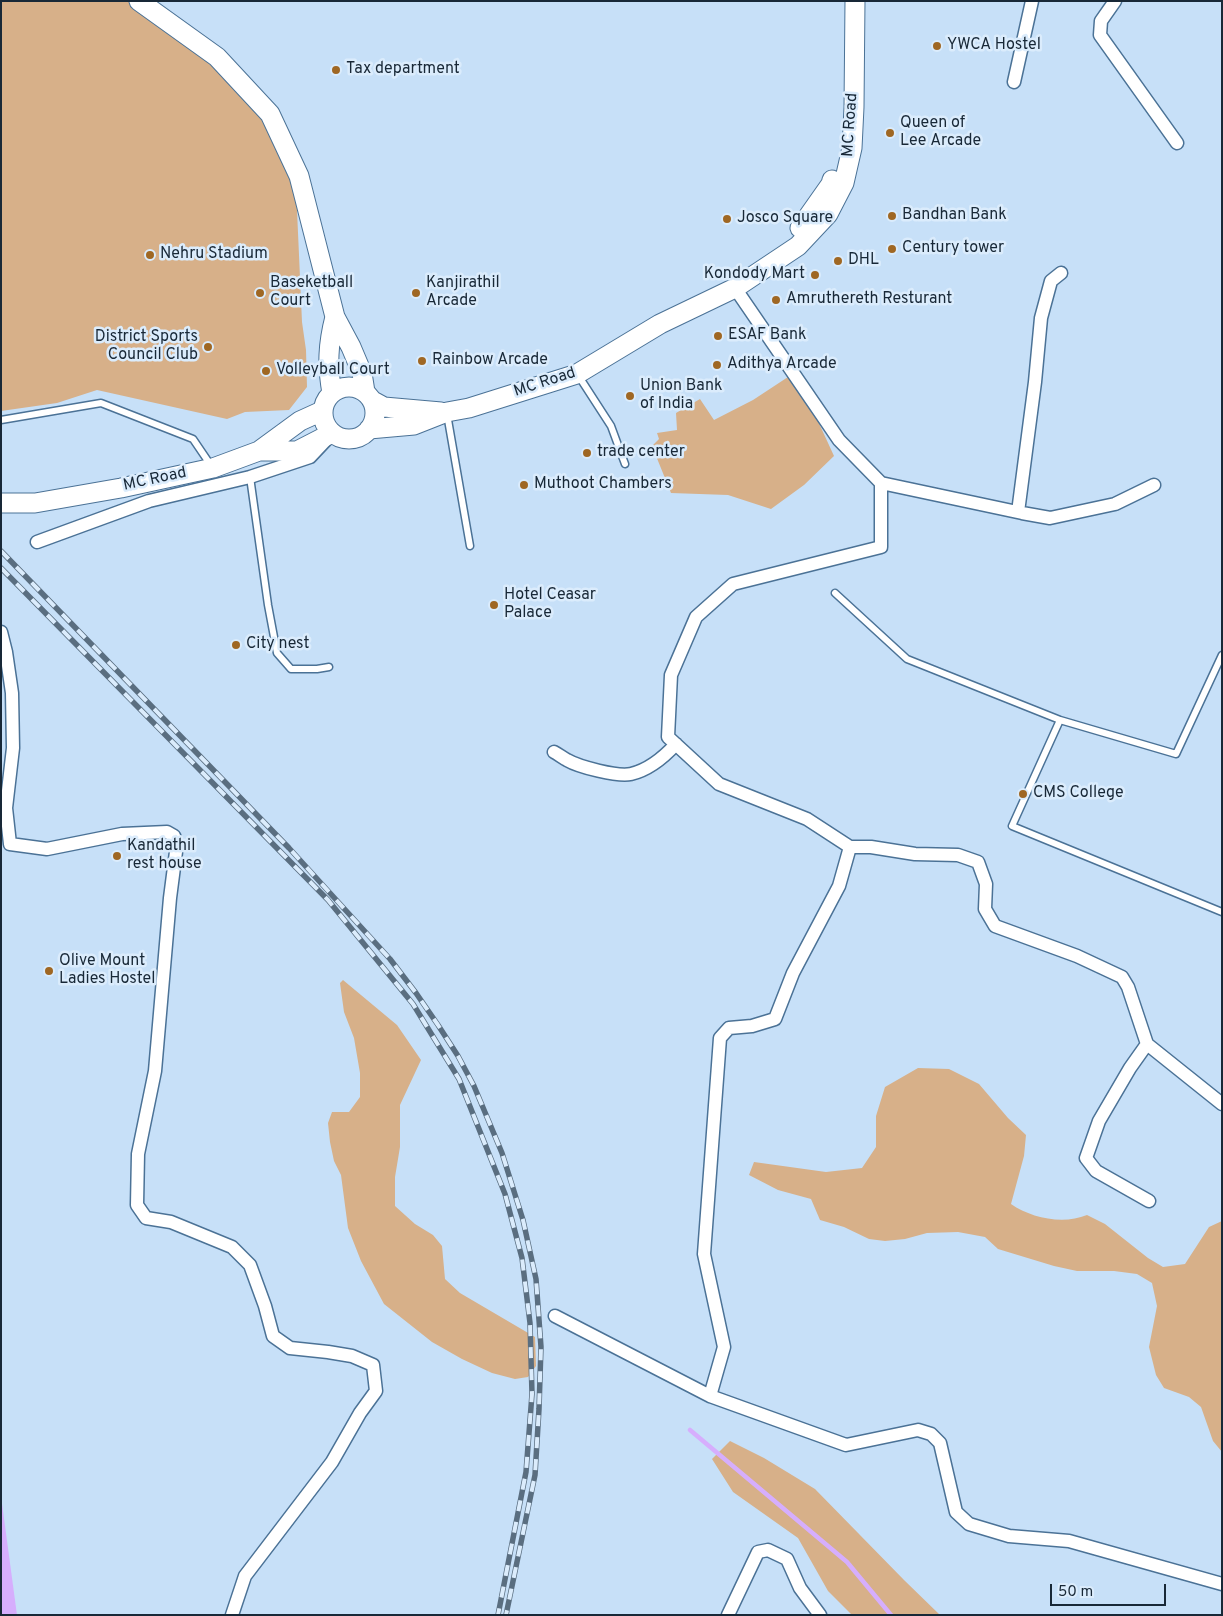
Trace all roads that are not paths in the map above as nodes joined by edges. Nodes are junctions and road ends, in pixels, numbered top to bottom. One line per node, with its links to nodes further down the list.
1 (139, 1): 10 (main road)
2 (842, 1): 9 (main road, MC Road)
3 (855, 1): 9 (main road, MC Road)
4 (1032, 1): 6 (street)
5 (1115, 1): 7 (street)
6 (1014, 82)
7 (1176, 143)
8 (1061, 273): 26 (street)
9 (735, 288): 11 (main road, MC Road); 23 (street)
10 (335, 316): 12 (main road); 13 (main road)
11 (577, 374): 15 (main road, MC Road); 20 (lane)
12 (332, 393): 13 (main road); 14 (main road)
13 (369, 396): 15 (main road); 17 (main road)
14 (322, 411): 18 (main road); 19 (main road)
15 (447, 412): 17 (main road, MC Road); 28 (lane)
16 (1, 420): 21 (lane)
17 (370, 429): 18 (main road, MC Road)
18 (332, 433): 19 (main road, MC Road); 22 (street)
19 (259, 451): 21 (main road, MC Road)
20 (625, 464)
21 (213, 468): 25 (main road, MC Road)
22 (250, 477): 27 (street); 32 (lane)
23 (882, 483): 26 (street); 34 (street)
24 (1154, 485): 26 (street)
25 (1, 503)
26 (1018, 512)
27 (37, 542)
28 (470, 546)
29 (835, 593): 33 (lane)
30 (1, 632): 36 (street)
31 (1222, 654): 33 (lane)
32 (329, 667)
33 (1060, 720): 38 (lane)
34 (676, 744): 35 (street); 37 (street)
35 (554, 752)
36 (6, 846): 45 (street)
37 (850, 847): 39 (street); 43 (street)
38 (1222, 912)
39 (1147, 1044): 40 (street); 41 (street)
40 (1222, 1104)
41 (1149, 1201)
42 (555, 1316): 43 (street)
43 (710, 1396): 44 (street)
44 (1222, 1584)
45 (232, 1615)
46 (728, 1615): 47 (street)
47 (820, 1615)

